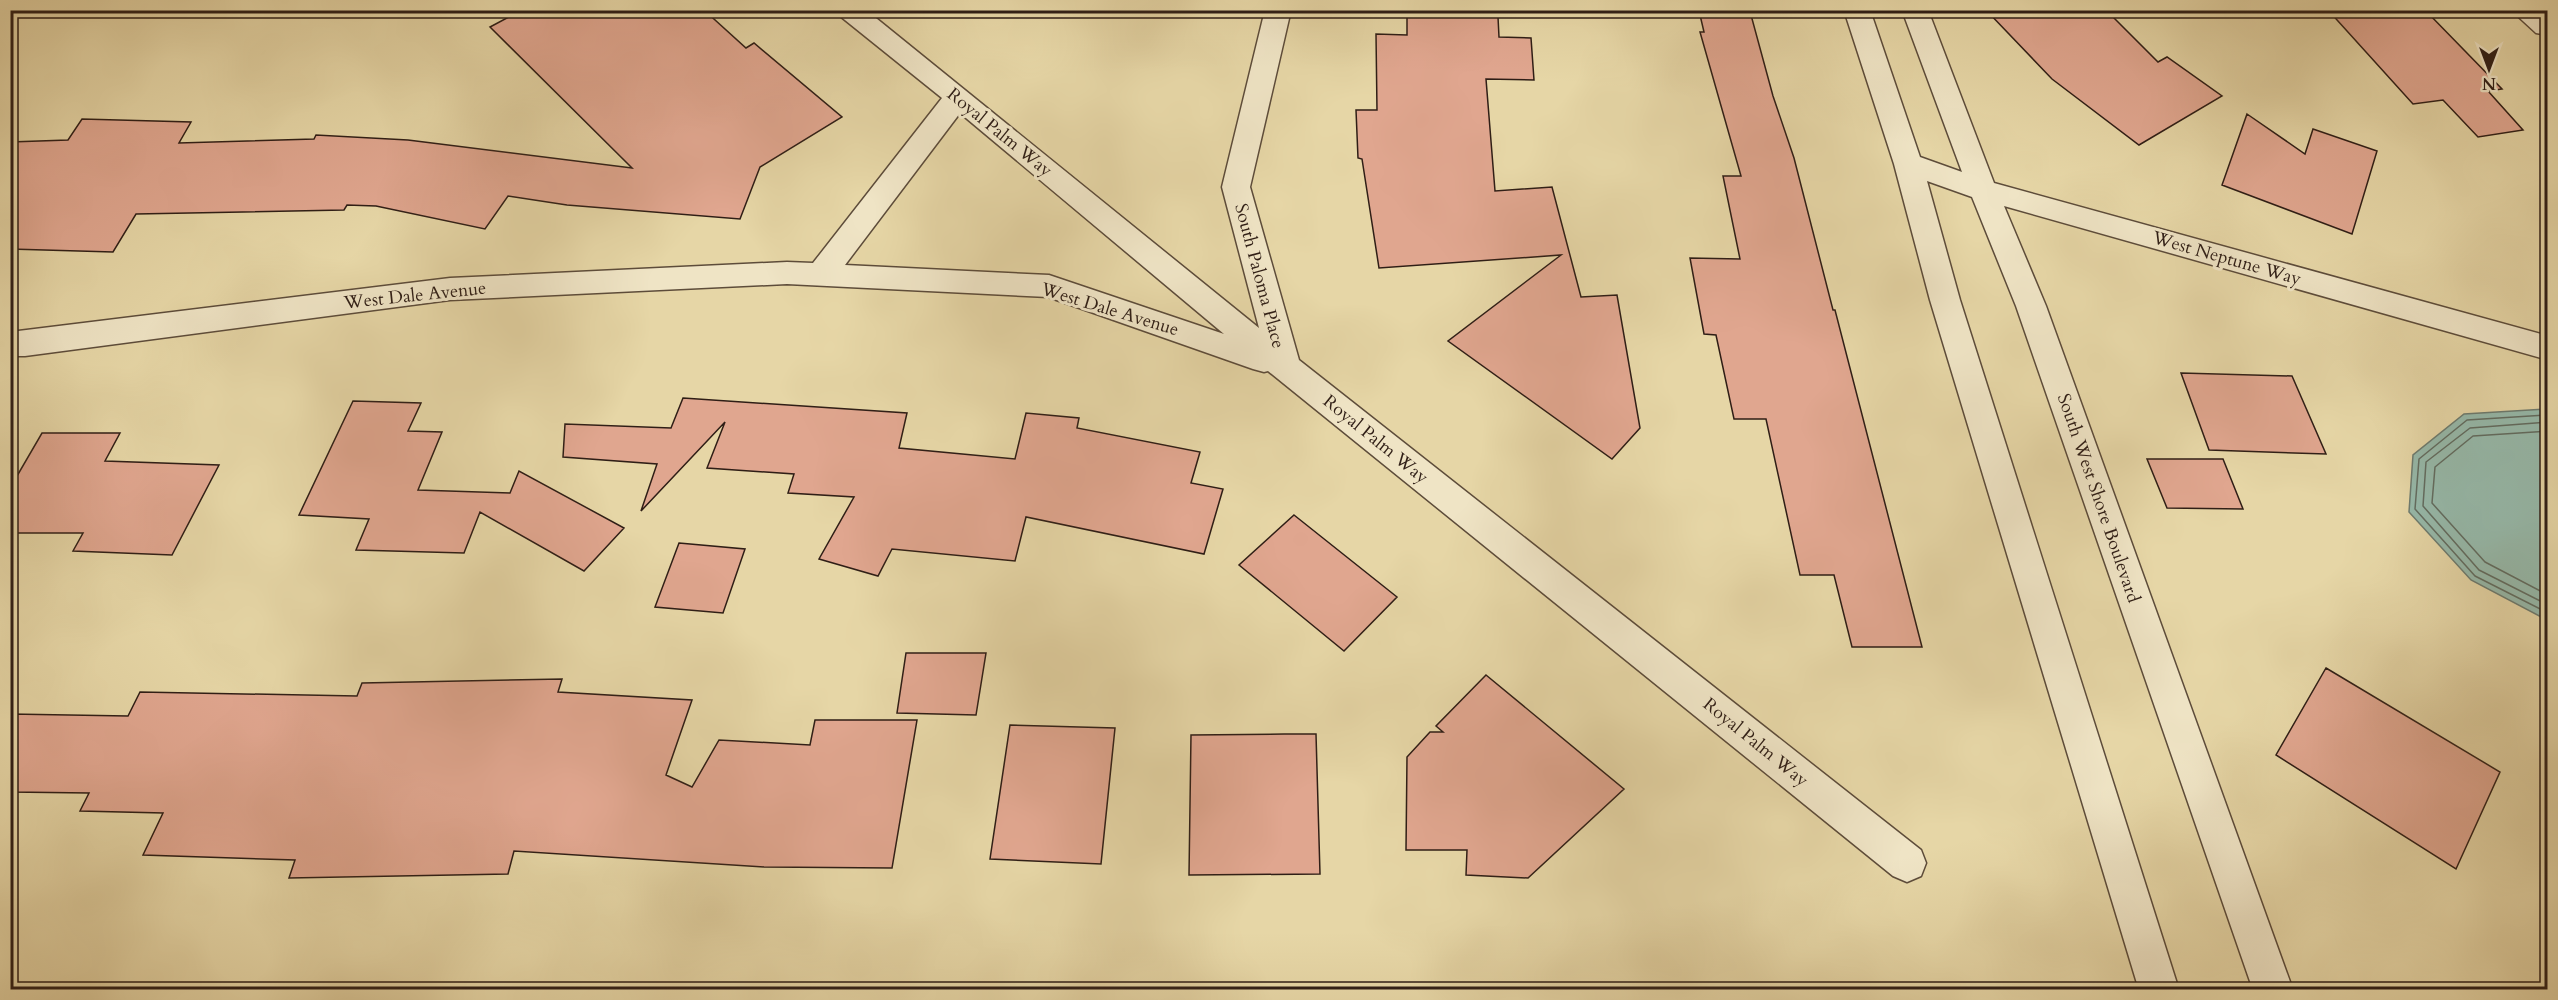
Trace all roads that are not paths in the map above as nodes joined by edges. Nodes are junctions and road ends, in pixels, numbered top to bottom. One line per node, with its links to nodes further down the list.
1 (849, 10): 7 (street, Royal Palm Way)
2 (1278, 10): 13 (street, South Paloma Place)
3 (1857, 10): 8 (street)
4 (1915, 10): 9 (street, South West Shore Boulevard)
5 (2524, 10): 6 (street)
6 (2544, 22)
7 (958, 97): 10 (street); 13 (street, Royal Palm Way)
8 (1908, 164): 9 (street, West Neptune Way); 15 (street)
9 (1983, 190): 12 (street, West Neptune Way); 16 (street, South West Shore Boulevard)
10 (821, 274): 11 (street, West Dale Avenue); 13 (street, West Dale Avenue)
11 (10, 344)
12 (2547, 348)
13 (1285, 367): 14 (street, Royal Palm Way)
14 (1907, 863)
15 (2159, 990)
16 (2273, 990)

